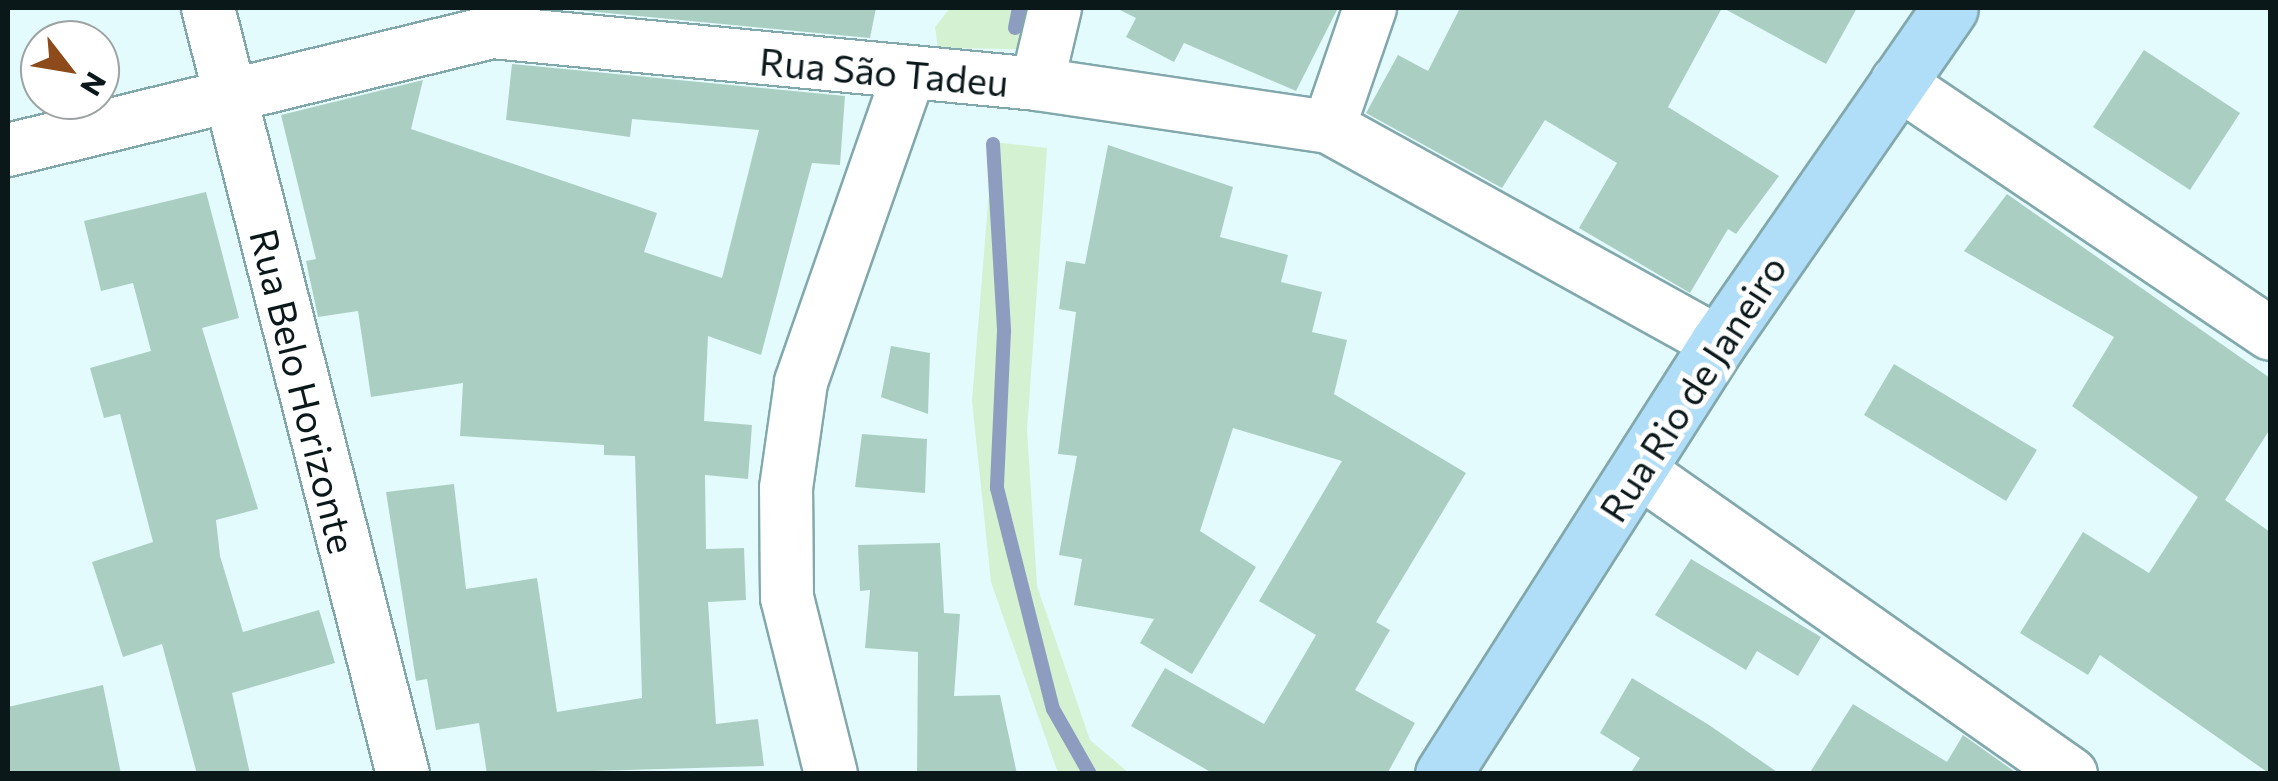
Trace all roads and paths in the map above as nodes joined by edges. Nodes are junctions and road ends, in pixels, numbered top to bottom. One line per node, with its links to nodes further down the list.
1 (208, 8): 9 (street, Rua Belo Horizonte)
2 (1055, 8): 8 (street)
3 (1370, 8): 10 (street)
4 (1950, 8): 7 (main road, Rua Rio de Janeiro)
5 (495, 20): 6 (street, Rua São Tadeu); 9 (street, Rua São Tadeu)
6 (932, 77): 8 (street, Rua São Tadeu); 16 (street)
7 (1897, 82): 12 (street); 13 (main road, Rua Rio de Janeiro)
8 (1027, 84): 10 (street, Rua São Tadeu)
9 (228, 92): 11 (street, Rua São Tadeu); 15 (street, Rua Belo Horizonte)
10 (1329, 127): 13 (street, Rua São Tadeu)
11 (8, 150)
12 (2270, 334)
13 (1718, 343): 14 (main road, Rua Rio de Janeiro)
14 (1638, 470): 17 (main road, Rua Rio de Janeiro); 18 (street)
15 (403, 774)
16 (830, 774)
17 (1443, 774)
18 (2071, 774)

